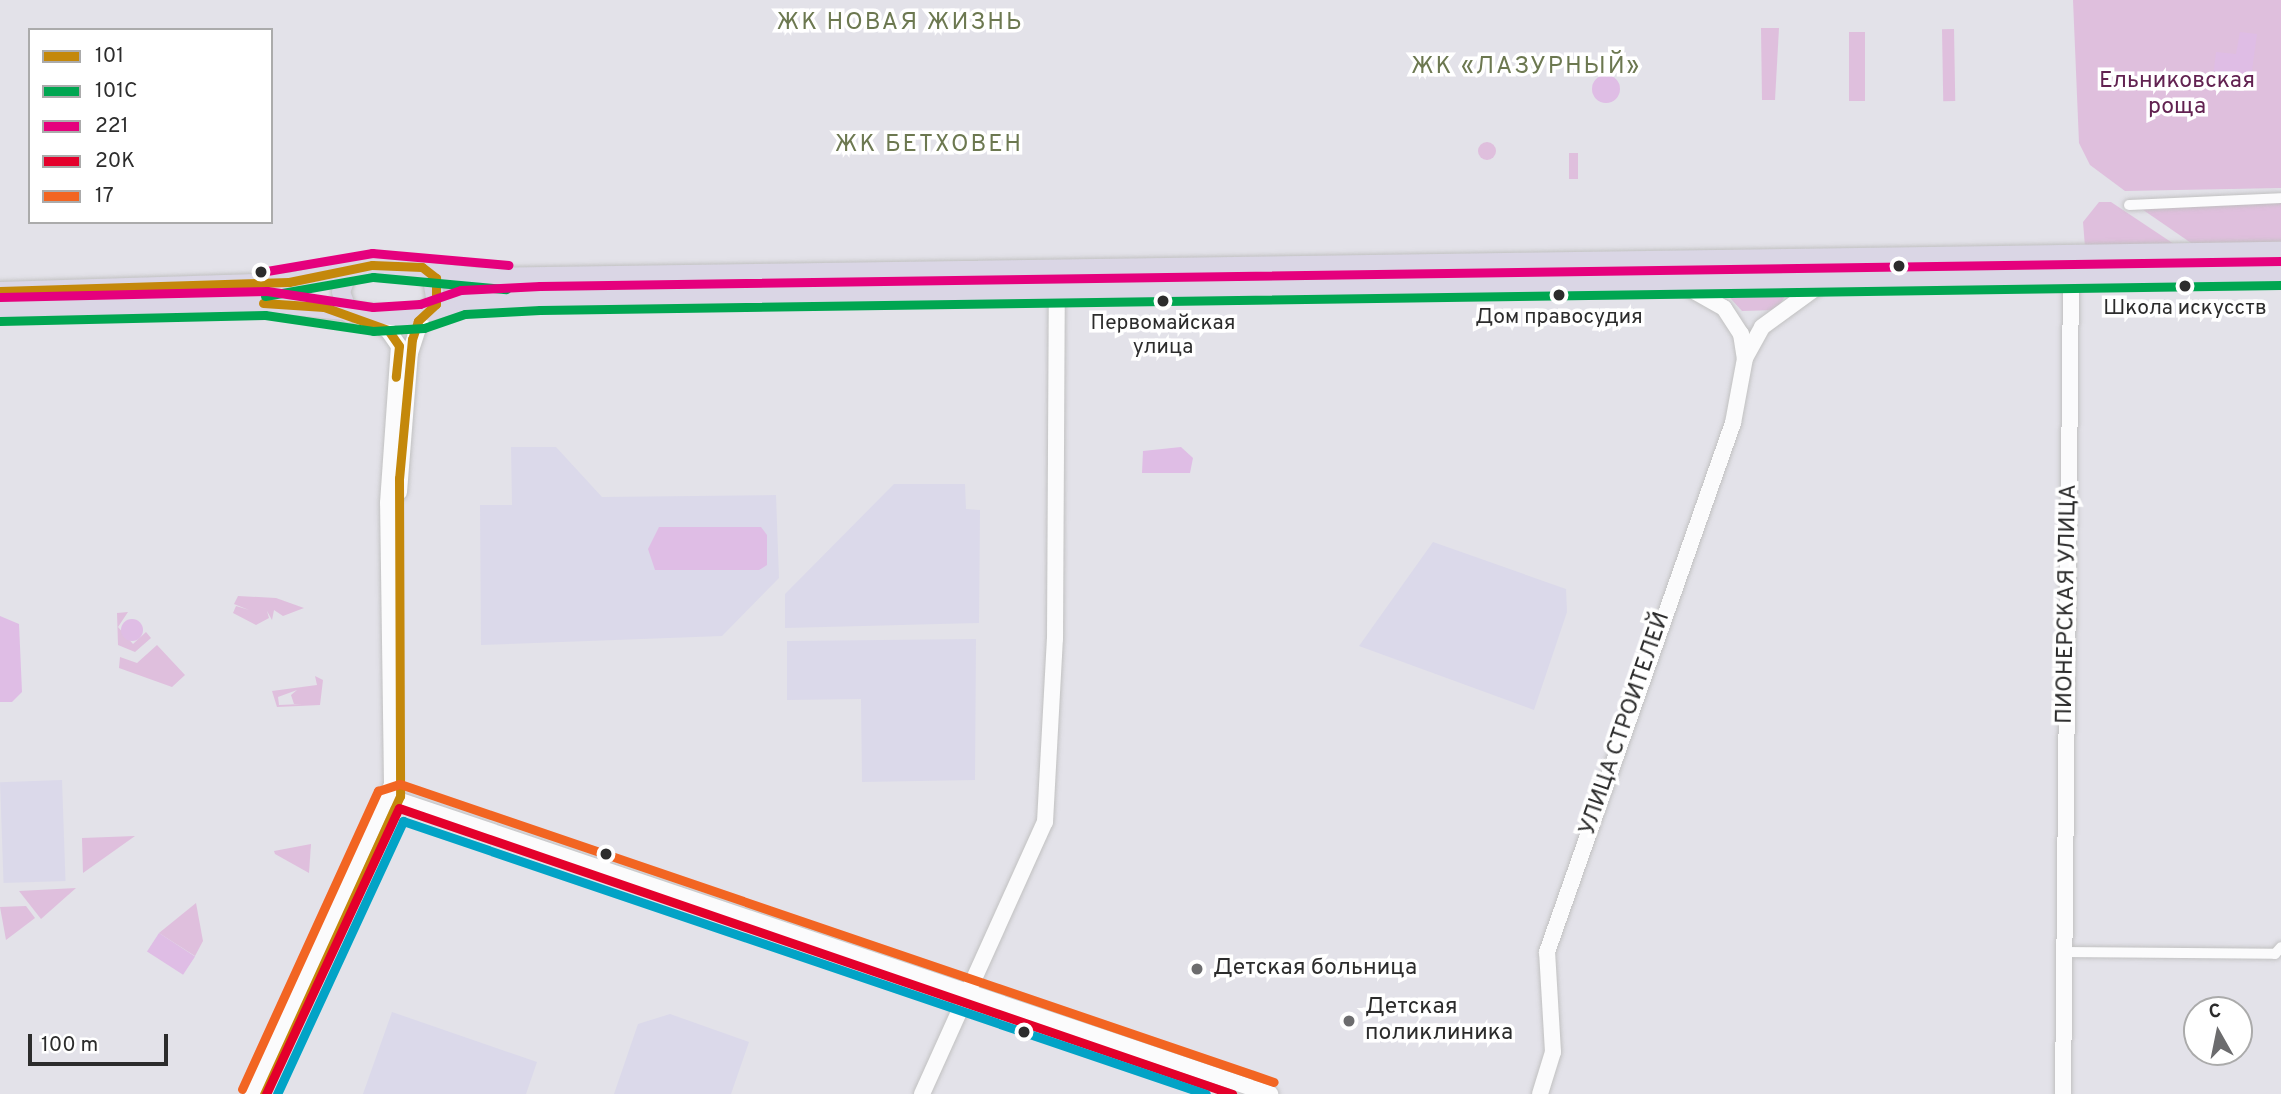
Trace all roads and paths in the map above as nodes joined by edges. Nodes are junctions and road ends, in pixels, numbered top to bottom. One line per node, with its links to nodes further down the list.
1 (2281, 198): 2 (street)
2 (2129, 205)
3 (2281, 251): 4 (main road)
4 (2071, 255): 5 (main road); 12 (main road, ПИОНЕРСКАЯ УЛИЦА)
5 (1950, 257): 6 (main road); 13 (main road)
6 (1365, 268): 9 (main road); 16 (main road)
7 (431, 271): 8 (main road); 11 (main road); 21 (main road)
8 (348, 272): 18 (main road); 22 (main road)
9 (1057, 272): 11 (main road); 17 (main road)
10 (2281, 273): 12 (main road)
11 (772, 274): 19 (main road)
12 (2071, 275): 13 (main road); 27 (main road, ПИОНЕРСКАЯ УЛИЦА)
13 (1950, 278): 14 (main road)
14 (1828, 279): 15 (main road); 23 (main road, УЛИЦА СТРОИТЕЛЕЙ)
15 (1678, 282): 16 (main road); 23 (main road, УЛИЦА СТРОИТЕЛЕЙ)
16 (1365, 286): 17 (main road)
17 (1057, 290): 19 (main road); 28 (main road)
18 (0, 291)
19 (772, 295): 21 (main road)
20 (0, 309): 22 (main road)
21 (426, 314): 22 (main road); 24 (main road)
22 (354, 315): 24 (main road)
23 (1745, 358): 35 (main road, УЛИЦА СТРОИТЕЛЕЙ)
24 (395, 579): 25 (main road)
25 (395, 800): 28 (main road); 29 (main road)
26 (2278, 951): 27 (street)
27 (2064, 952): 36 (main road, ПИОНЕРСКАЯ УЛИЦА)
28 (967, 994): 30 (main road); 33 (main road)
29 (268, 1074): 31 (main road); 32 (main road)
30 (1247, 1092): 34 (main road)
31 (253, 1094)
32 (264, 1094)
33 (922, 1094)
34 (1270, 1094)
35 (1540, 1094)
36 (2063, 1094)

